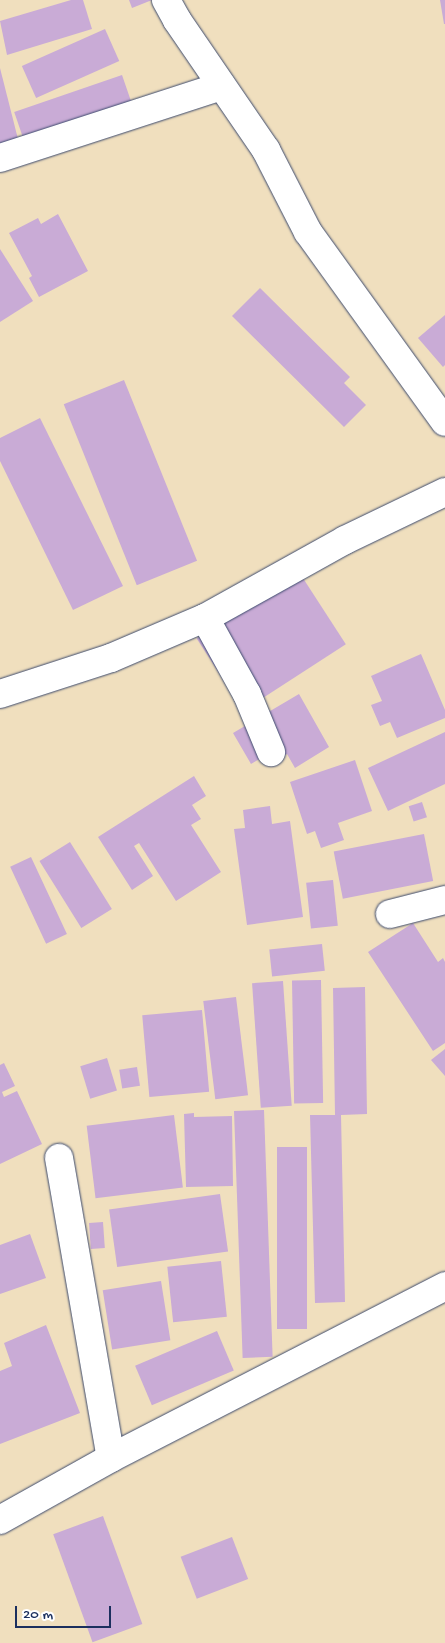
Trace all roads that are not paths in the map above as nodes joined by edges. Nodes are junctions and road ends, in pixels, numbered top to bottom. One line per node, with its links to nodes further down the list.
1 (166, 0): 2 (street)
2 (222, 86): 3 (street); 4 (street)
3 (0, 158)
4 (445, 422)
5 (445, 492): 6 (street)
6 (205, 618): 7 (street); 8 (street)
7 (0, 694)
8 (272, 752)
9 (445, 900): 10 (street)
10 (390, 914)
11 (59, 1158): 13 (street)
12 (445, 1286): 13 (street)
13 (111, 1458): 14 (street)
14 (0, 1520)

